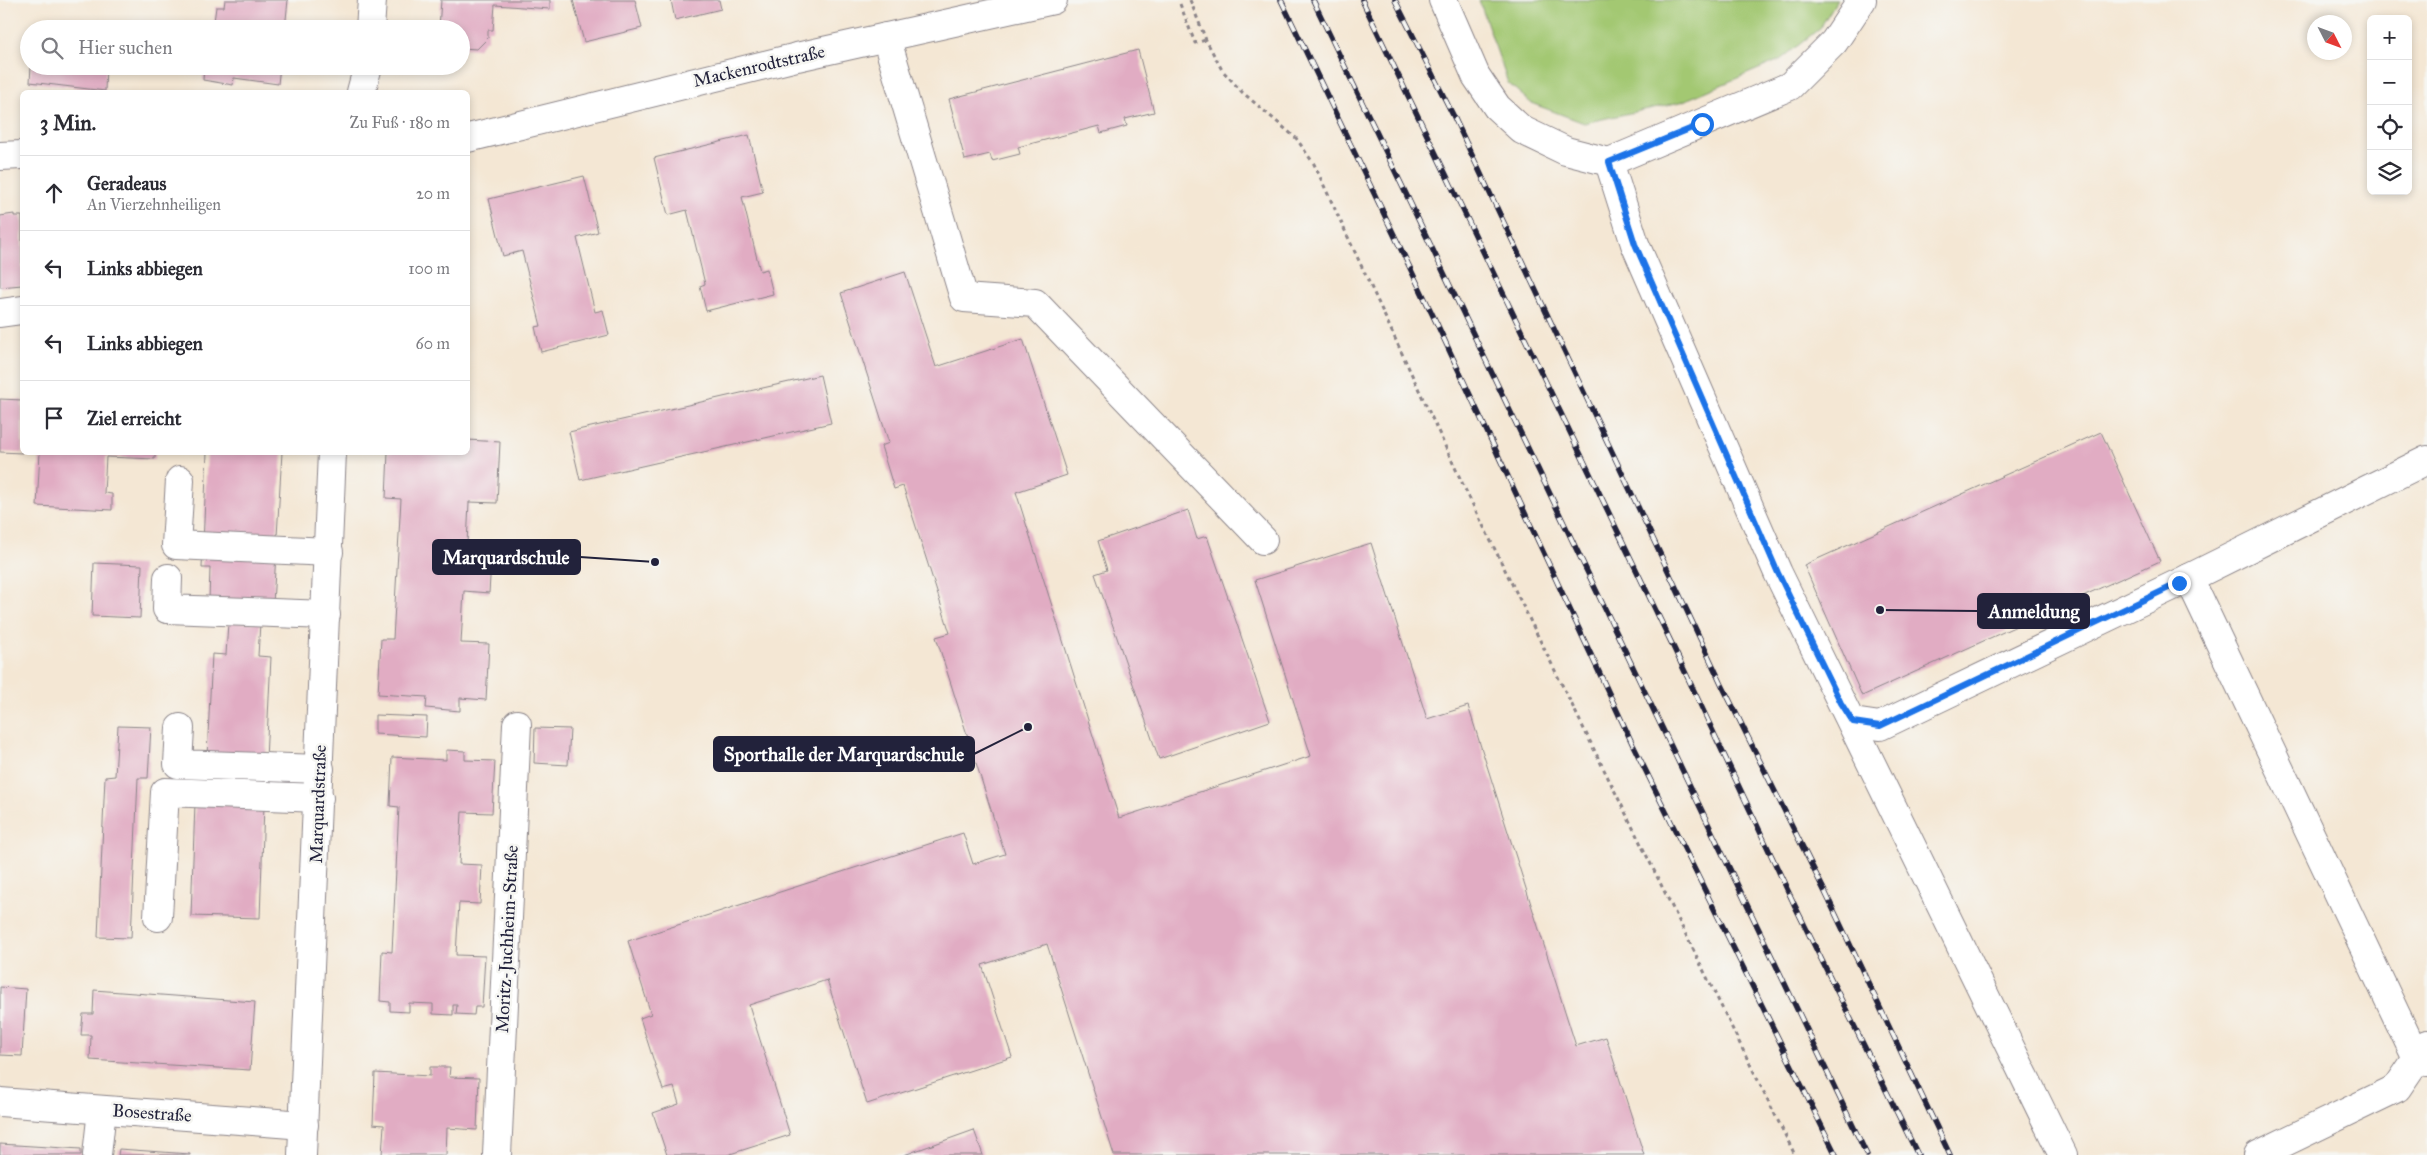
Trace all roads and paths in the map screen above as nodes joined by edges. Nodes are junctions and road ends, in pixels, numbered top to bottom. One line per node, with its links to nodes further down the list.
1 (372, 0): 7 (street)
2 (1053, 0): 8 (street, Mackenrodtstraße)
3 (1190, 0): 9 (path)
4 (1443, 0): 13 (street)
5 (1862, 0): 13 (street)
6 (1180, 4): 9 (path)
7 (371, 20)
8 (886, 37): 10 (street, Mackenrodtstraße); 19 (street)
9 (1206, 40): 37 (path)
10 (470, 137)
11 (20, 155): 12 (street)
12 (0, 156)
13 (1609, 162): 24 (street)
14 (20, 310): 15 (street)
15 (0, 312)
16 (332, 455): 20 (street, Marquardstraße)
17 (2427, 460): 22 (street)
18 (180, 480): 20 (street)
19 (1263, 540)
20 (329, 552): 23 (street, Marquardstraße)
21 (168, 578): 23 (street)
22 (2189, 578): 24 (street); 30 (street)
23 (326, 615): 27 (street, Marquardstraße)
24 (1853, 722): 38 (street)
25 (517, 724): 36 (street, Moritz-Juchheim-Straße)
26 (180, 728): 27 (street)
27 (320, 769): 28 (street, Marquardstraße)
28 (319, 798): 29 (street); 33 (street, Marquardstraße)
29 (158, 917)
30 (2424, 1055): 39 (street)
31 (0, 1102): 32 (street, Bosestraße)
32 (102, 1110): 33 (street, Bosestraße); 34 (street)
33 (304, 1125): 35 (street, Marquardstraße)
34 (97, 1155)
35 (302, 1155)
36 (497, 1155)
37 (1794, 1155)
38 (2063, 1155)
39 (2258, 1155)

